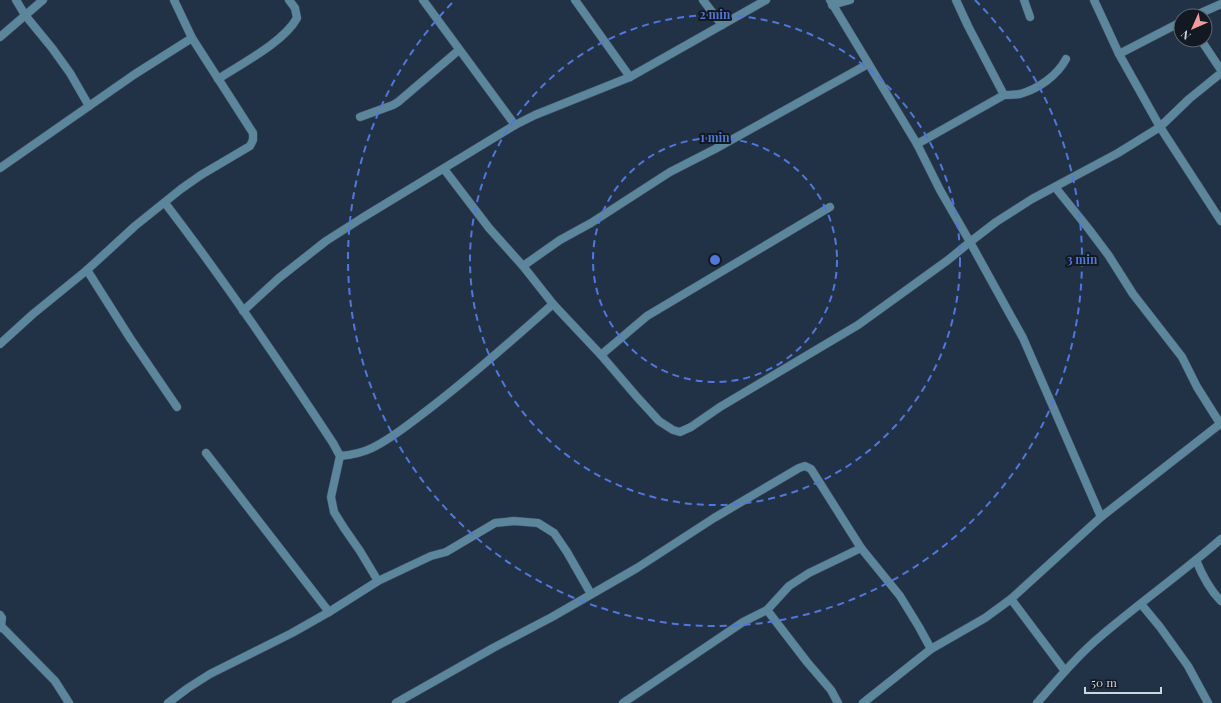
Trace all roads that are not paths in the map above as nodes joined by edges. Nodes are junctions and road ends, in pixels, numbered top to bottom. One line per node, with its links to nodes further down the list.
1 (16, 0): 14 (street)
2 (43, 0): 14 (street)
3 (174, 0): 19 (street)
4 (289, 0): 27 (street)
5 (423, 0): 21 (street)
6 (575, 0): 26 (street)
7 (703, 0): 16 (street)
8 (766, 0): 16 (street)
9 (850, 0): 13 (street)
10 (956, 0): 28 (street)
11 (1024, 0): 15 (street)
12 (1094, 0): 22 (street)
13 (831, 3): 24 (street)
14 (25, 15): 18 (street); 29 (street)
15 (1030, 17)
16 (722, 25): 26 (street)
17 (1173, 26): 22 (street)
18 (0, 37)
19 (192, 38): 27 (street); 29 (street)
20 (1206, 48): 25 (street)
21 (459, 50): 30 (street); 31 (street)
22 (1120, 54): 32 (street)
23 (1066, 59): 28 (street)
24 (868, 64): 33 (street); 41 (street)
25 (1221, 71): 32 (street)
26 (630, 77): 31 (street)
27 (218, 79): 37 (street)
28 (1004, 95): 33 (street)
29 (89, 106): 34 (street)
30 (360, 117)
31 (515, 125): 35 (street)
32 (1160, 127): 36 (street); 39 (street)
33 (917, 144): 40 (street)
34 (0, 168)
35 (444, 169): 41 (street); 44 (street)
36 (1055, 187): 40 (street); 48 (street)
37 (164, 203): 42 (street); 44 (street)
38 (830, 207): 46 (street)
39 (1221, 221)
40 (970, 242): 46 (street); 51 (street)
41 (523, 266): 43 (street)
42 (87, 270): 45 (street); 47 (street)
43 (553, 304): 46 (street); 50 (street)
44 (243, 311): 50 (street)
45 (0, 344)
46 (601, 355)
47 (177, 407)
48 (1221, 424): 51 (street)
49 (206, 453): 61 (street)
50 (340, 456): 55 (street)
51 (1100, 517): 57 (street)
52 (1221, 538): 54 (street)
53 (862, 548): 56 (street); 60 (street); 64 (street)
54 (1196, 560): 58 (street); 59 (street)
55 (378, 581): 56 (street); 61 (street)
56 (590, 594): 68 (street)
57 (1011, 599): 64 (street); 65 (street)
58 (1221, 601)
59 (1141, 604): 65 (street); 73 (street)
60 (767, 610): 69 (street); 70 (street)
61 (329, 612): 67 (street)
62 (0, 614): 63 (street)
63 (1, 627): 66 (street)
64 (931, 649): 71 (street)
65 (1065, 671): 72 (street)
66 (69, 703)
67 (168, 703)
68 (396, 703)
69 (623, 703)
70 (838, 703)
71 (863, 703)
72 (1036, 703)
73 (1208, 703)

